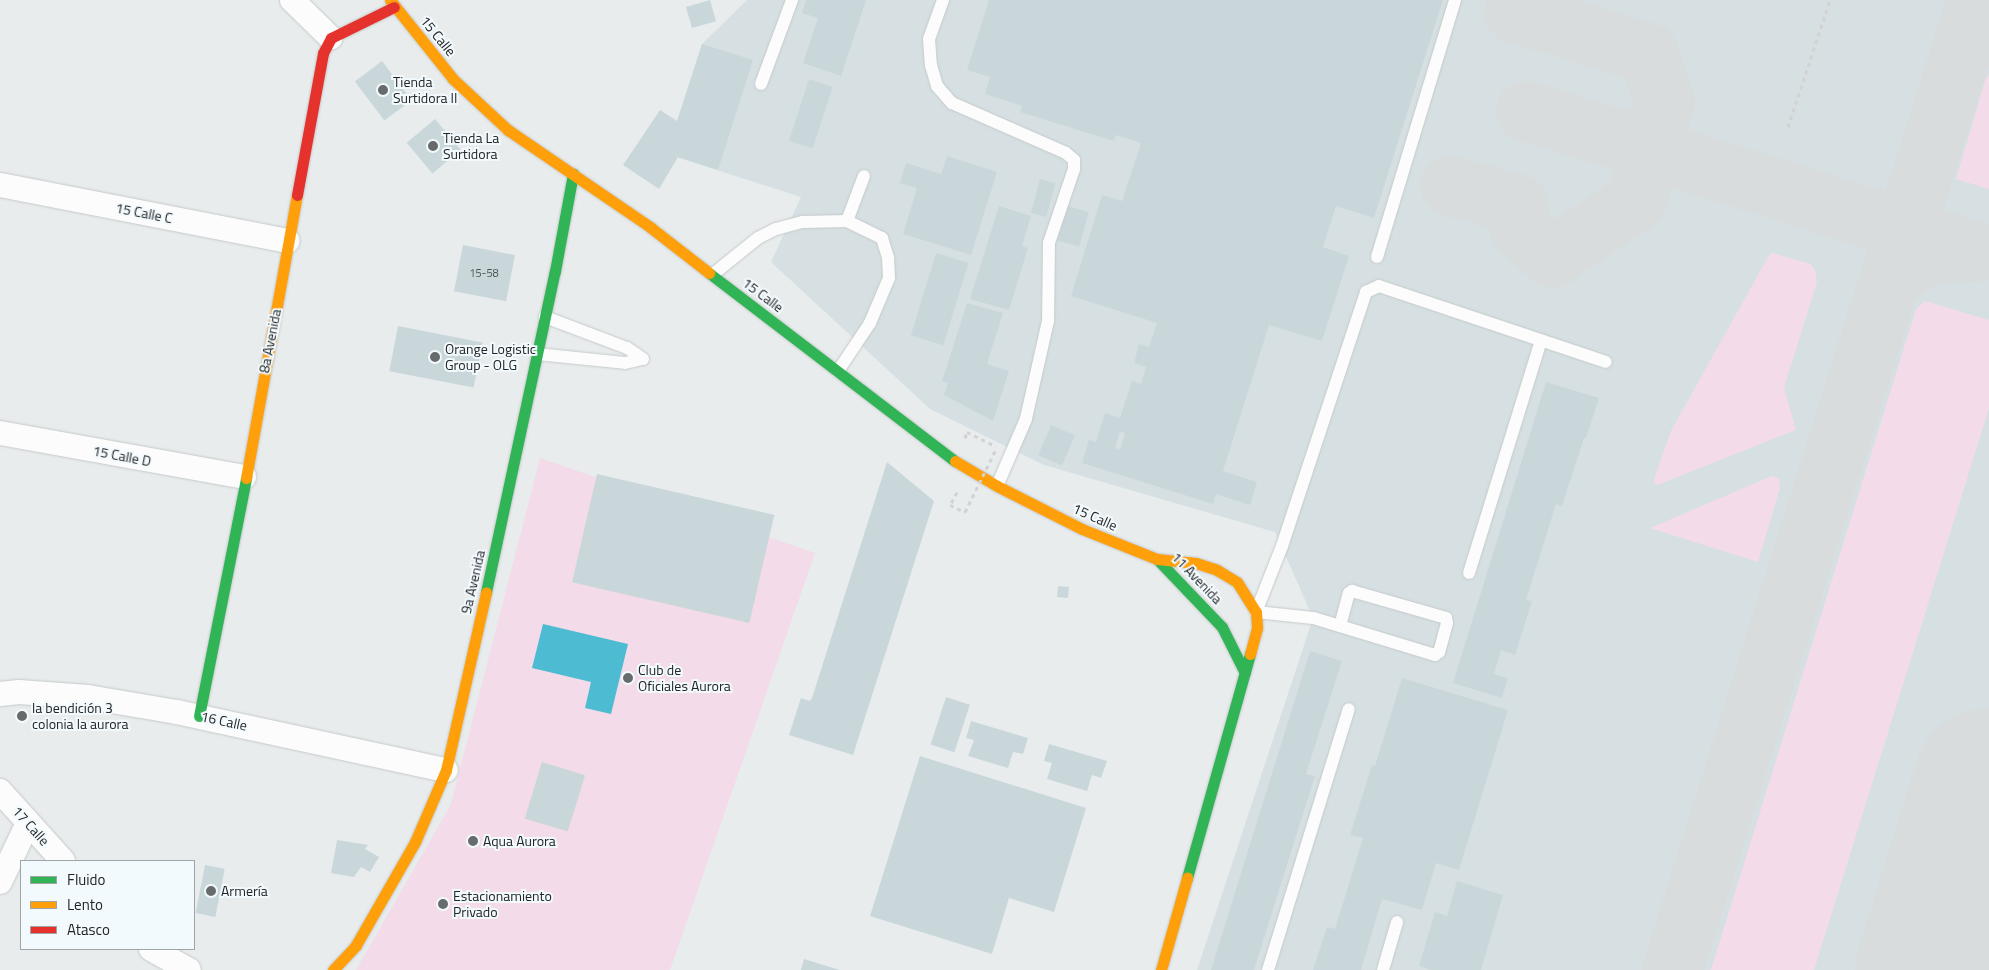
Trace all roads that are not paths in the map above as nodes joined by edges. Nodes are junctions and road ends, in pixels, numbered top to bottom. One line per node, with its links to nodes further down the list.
1 (292, 0): 6 (street)
2 (792, 0): 7 (lane)
3 (943, 0): 22 (lane)
4 (1455, 0): 13 (lane)
5 (392, 3): 6 (street); 8 (street, 15 Calle)
6 (331, 38): 12 (street, 8a Avenida)
7 (761, 84)
8 (573, 174): 14 (street, 15 Calle); 15 (street, 9a Avenida)
9 (864, 176): 11 (lane)
10 (0, 185): 12 (street, 15 Calle C)
11 (847, 221): 14 (lane); 19 (lane)
12 (288, 240): 21 (street, 8a Avenida)
13 (1377, 257)
14 (712, 275): 19 (street, 15 Calle)
15 (545, 317): 17 (street, 9a Avenida); 17 (lane)
16 (1541, 340): 18 (lane); 24 (lane); 25 (lane)
17 (537, 354): 31 (street, 9a Avenida)
18 (1606, 362)
19 (838, 371): 22 (street, 15 Calle)
20 (0, 433): 21 (street, 15 Calle D)
21 (244, 477): 30 (street, 8a Avenida)
22 (997, 486): 23 (street, 15 Calle)
23 (1157, 559): 25 (street, 11 Avenida); 27 (street, 11 Avenida)
24 (1469, 573)
25 (1256, 612): 26 (lane); 27 (street)
26 (1340, 626): 26 (lane)
27 (1244, 672): 40 (street)
28 (0, 694): 30 (street, 16 Calle)
29 (1349, 709): 41 (lane)
30 (199, 716): 31 (street, 16 Calle)
31 (446, 770): 39 (street, 9a Avenida)
32 (0, 791): 33 (street, 17 Calle)
33 (28, 823): 34 (street, 17 Calle); 35 (street)
34 (62, 860)
35 (0, 882)
36 (1397, 922): 42 (lane)
37 (153, 950): 38 (street)
38 (189, 970)
39 (333, 970)
40 (1161, 970)
41 (1268, 970)
42 (1383, 970)

